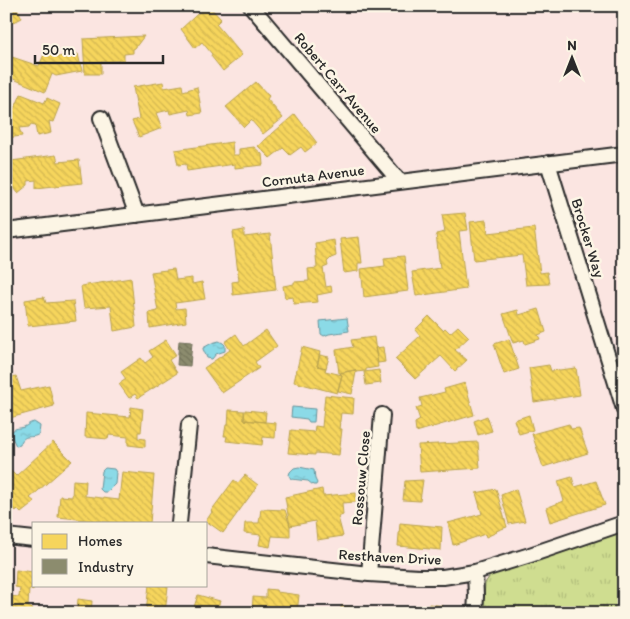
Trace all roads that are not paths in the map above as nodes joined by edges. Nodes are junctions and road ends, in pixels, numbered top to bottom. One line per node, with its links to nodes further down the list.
1 (251, 6): 5 (street, Robert Carr Avenue)
2 (101, 118): 6 (street)
3 (624, 154): 4 (street, Cornuta Avenue)
4 (548, 163): 5 (street, Cornuta Avenue); 8 (street, Brocker Way)
5 (400, 182): 6 (street, Cornuta Avenue)
6 (137, 215): 7 (street, Cornuta Avenue)
7 (6, 231)
8 (624, 409)
9 (382, 415): 17 (street, Rossouw Close)
10 (189, 425): 11 (street)
11 (179, 522)
12 (624, 523): 16 (street, Resthaven Drive)
13 (6, 536): 14 (street)
14 (32, 539)
15 (208, 556): 17 (street, Resthaven Drive)
16 (475, 572): 17 (street, Resthaven Drive); 18 (street)
17 (369, 574)
18 (475, 613)

